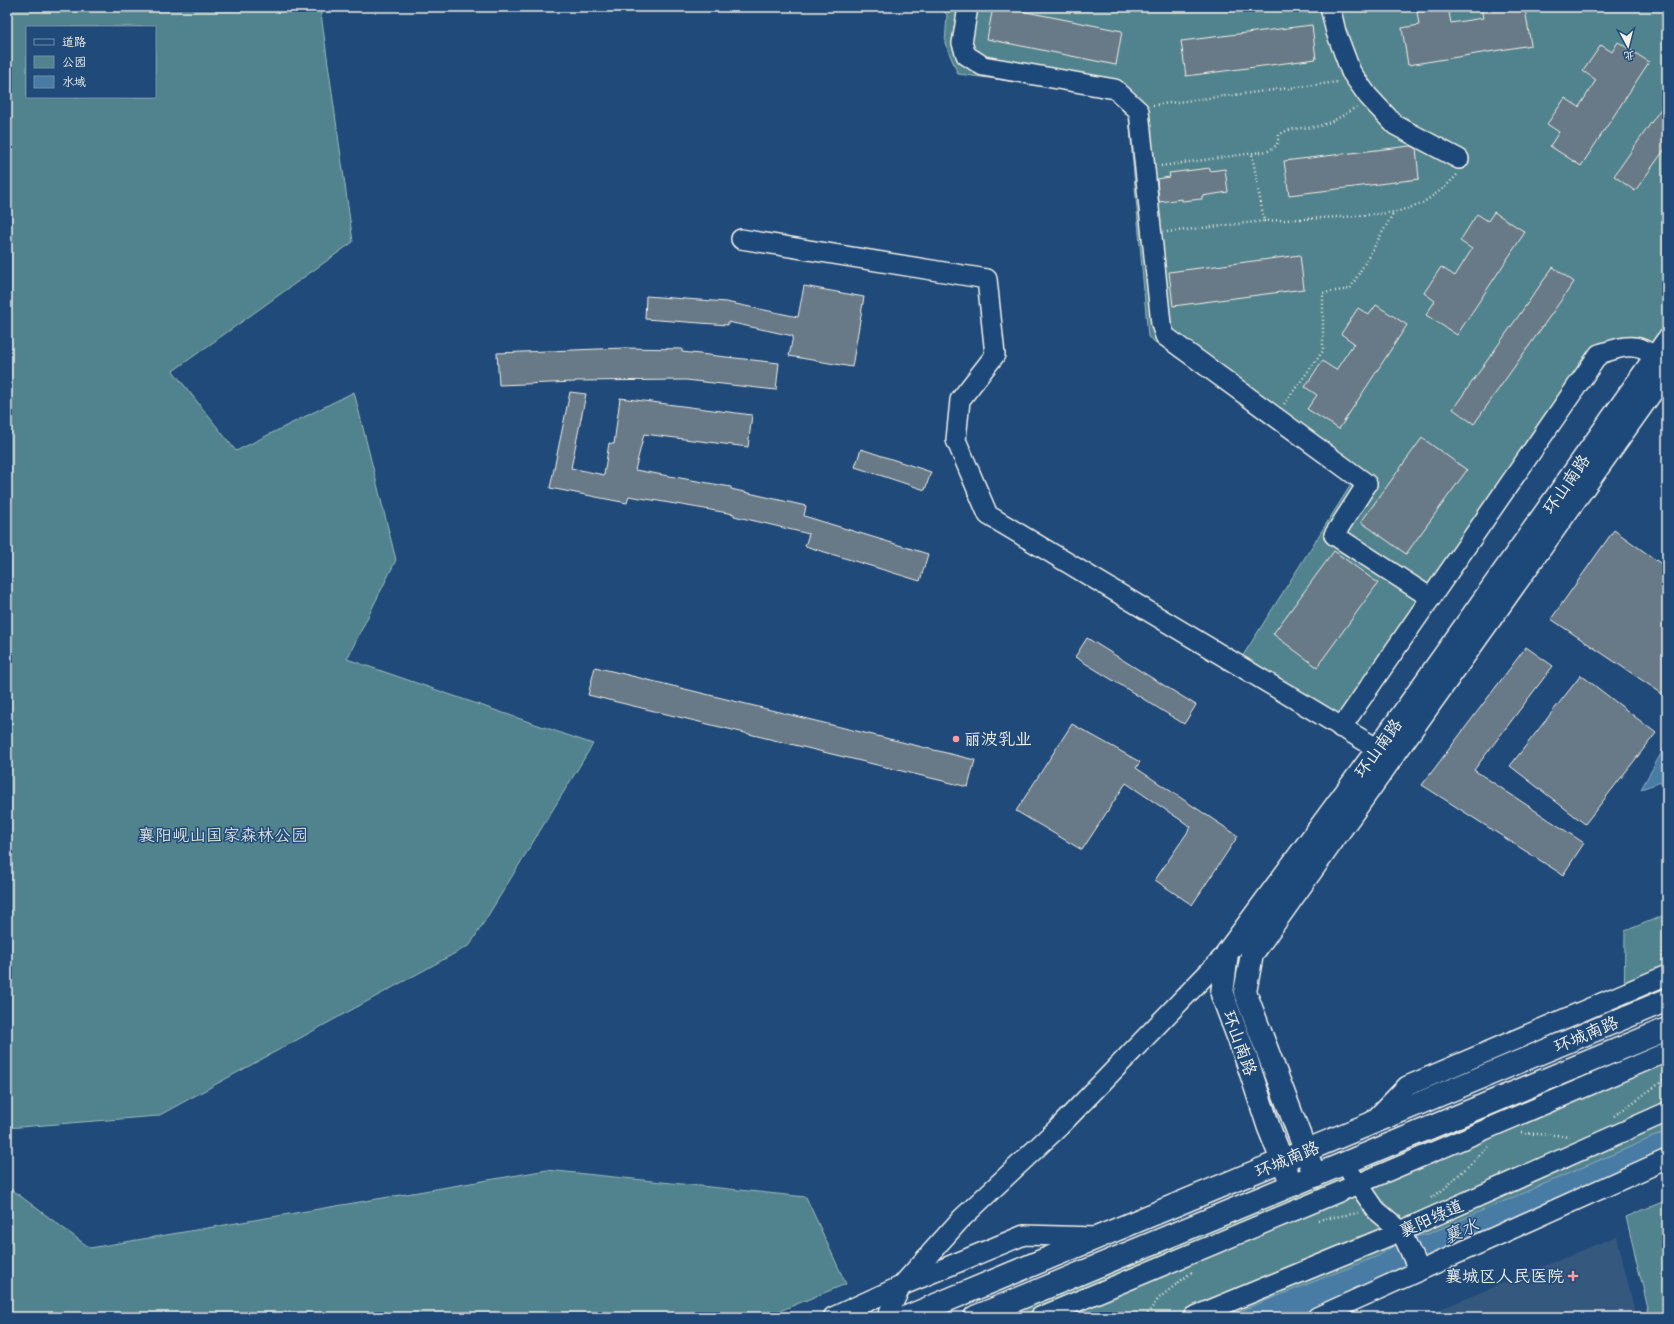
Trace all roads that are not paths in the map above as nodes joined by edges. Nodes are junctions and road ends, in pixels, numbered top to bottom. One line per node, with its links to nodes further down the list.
1 (968, 7): 6 (street)
2 (1330, 7): 3 (street)
3 (1458, 166)
4 (741, 239): 7 (street)
5 (1663, 356): 6 (street); 8 (main road, 环山南路); 16 (main road, 环山南路)
6 (1431, 598): 7 (street)
7 (1341, 728): 8 (street)
8 (1378, 750): 9 (main road, 环山南路)
9 (1227, 953): 18 (main road, 环山南路); 26 (street)
10 (1667, 975): 15 (street)
11 (1667, 1000): 15 (main road, 环城南路)
12 (1667, 1028): 19 (main road, 环城南路)
13 (1667, 1052): 21 (street)
14 (1667, 1112): 23 (street, 襄阳绿道)
15 (1370, 1124): 16 (main road, 环城南路)
16 (1305, 1152): 18 (main road, 环城南路); 20 (main road, 环山南路)
17 (1667, 1159): 25 (street)
18 (1282, 1161): 22 (main road, 环山南路); 24 (main road, 环城南路)
19 (1344, 1164): 20 (main road, 环城南路); 21 (street)
20 (1315, 1176): 22 (main road, 环城南路)
21 (1358, 1184): 23 (street); 31 (street)
22 (1292, 1185): 30 (main road, 环城南路)
23 (1401, 1231): 25 (street); 32 (street, 襄阳绿道)
24 (1100, 1237): 26 (street); 29 (main road, 环城南路)
25 (1418, 1270): 33 (street)
26 (901, 1286): 27 (street); 28 (street)
27 (833, 1317)
28 (886, 1317)
29 (907, 1317)
30 (974, 1317)
31 (1040, 1317)
32 (1193, 1317)
33 (1317, 1317)

